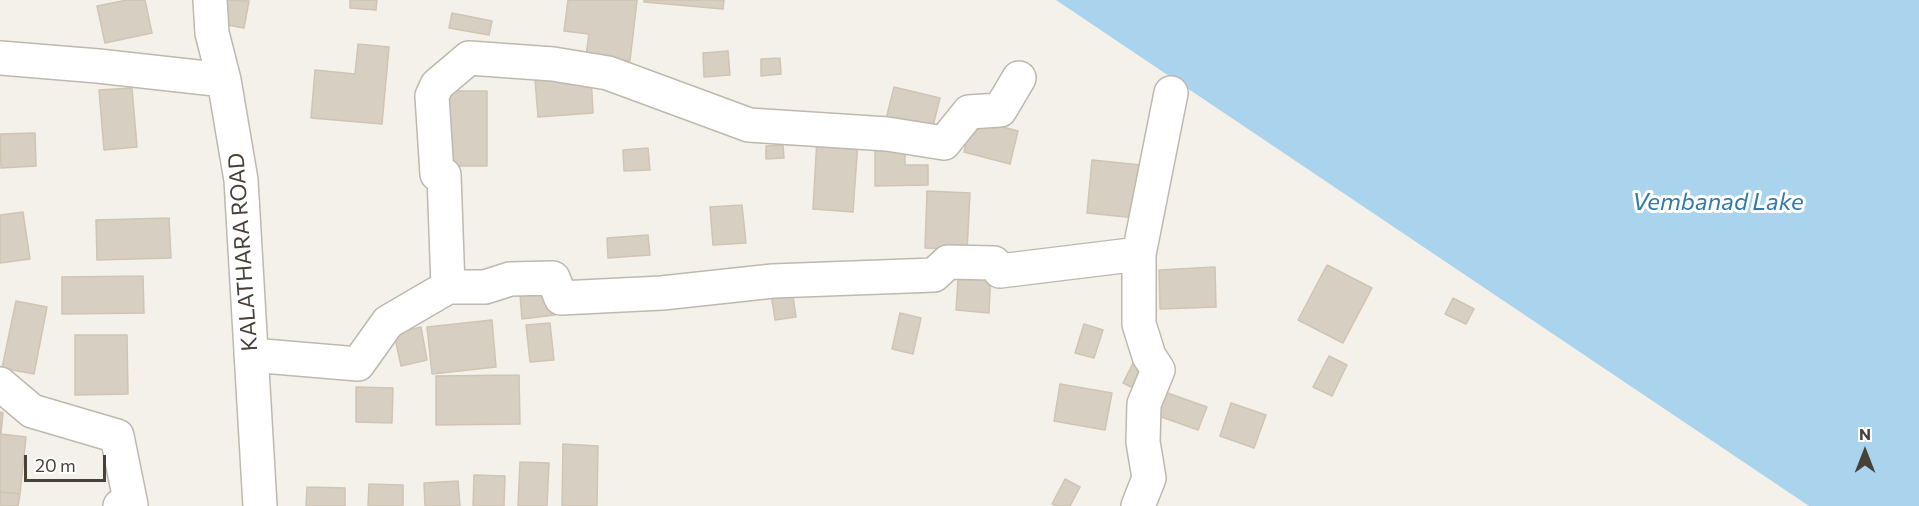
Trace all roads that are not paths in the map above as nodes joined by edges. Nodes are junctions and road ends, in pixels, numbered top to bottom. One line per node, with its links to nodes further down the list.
1 (210, 0): 4 (street, KALATHARA ROAD)
2 (0, 58): 4 (street)
3 (1019, 78): 7 (street)
4 (224, 80): 8 (street, KALATHARA ROAD)
5 (1171, 93): 6 (street)
6 (1138, 254): 7 (street); 12 (street)
7 (448, 286): 8 (street)
8 (251, 355): 11 (street, KALATHARA ROAD)
9 (0, 384): 10 (street)
10 (120, 506)
11 (260, 506)
12 (1138, 506)

